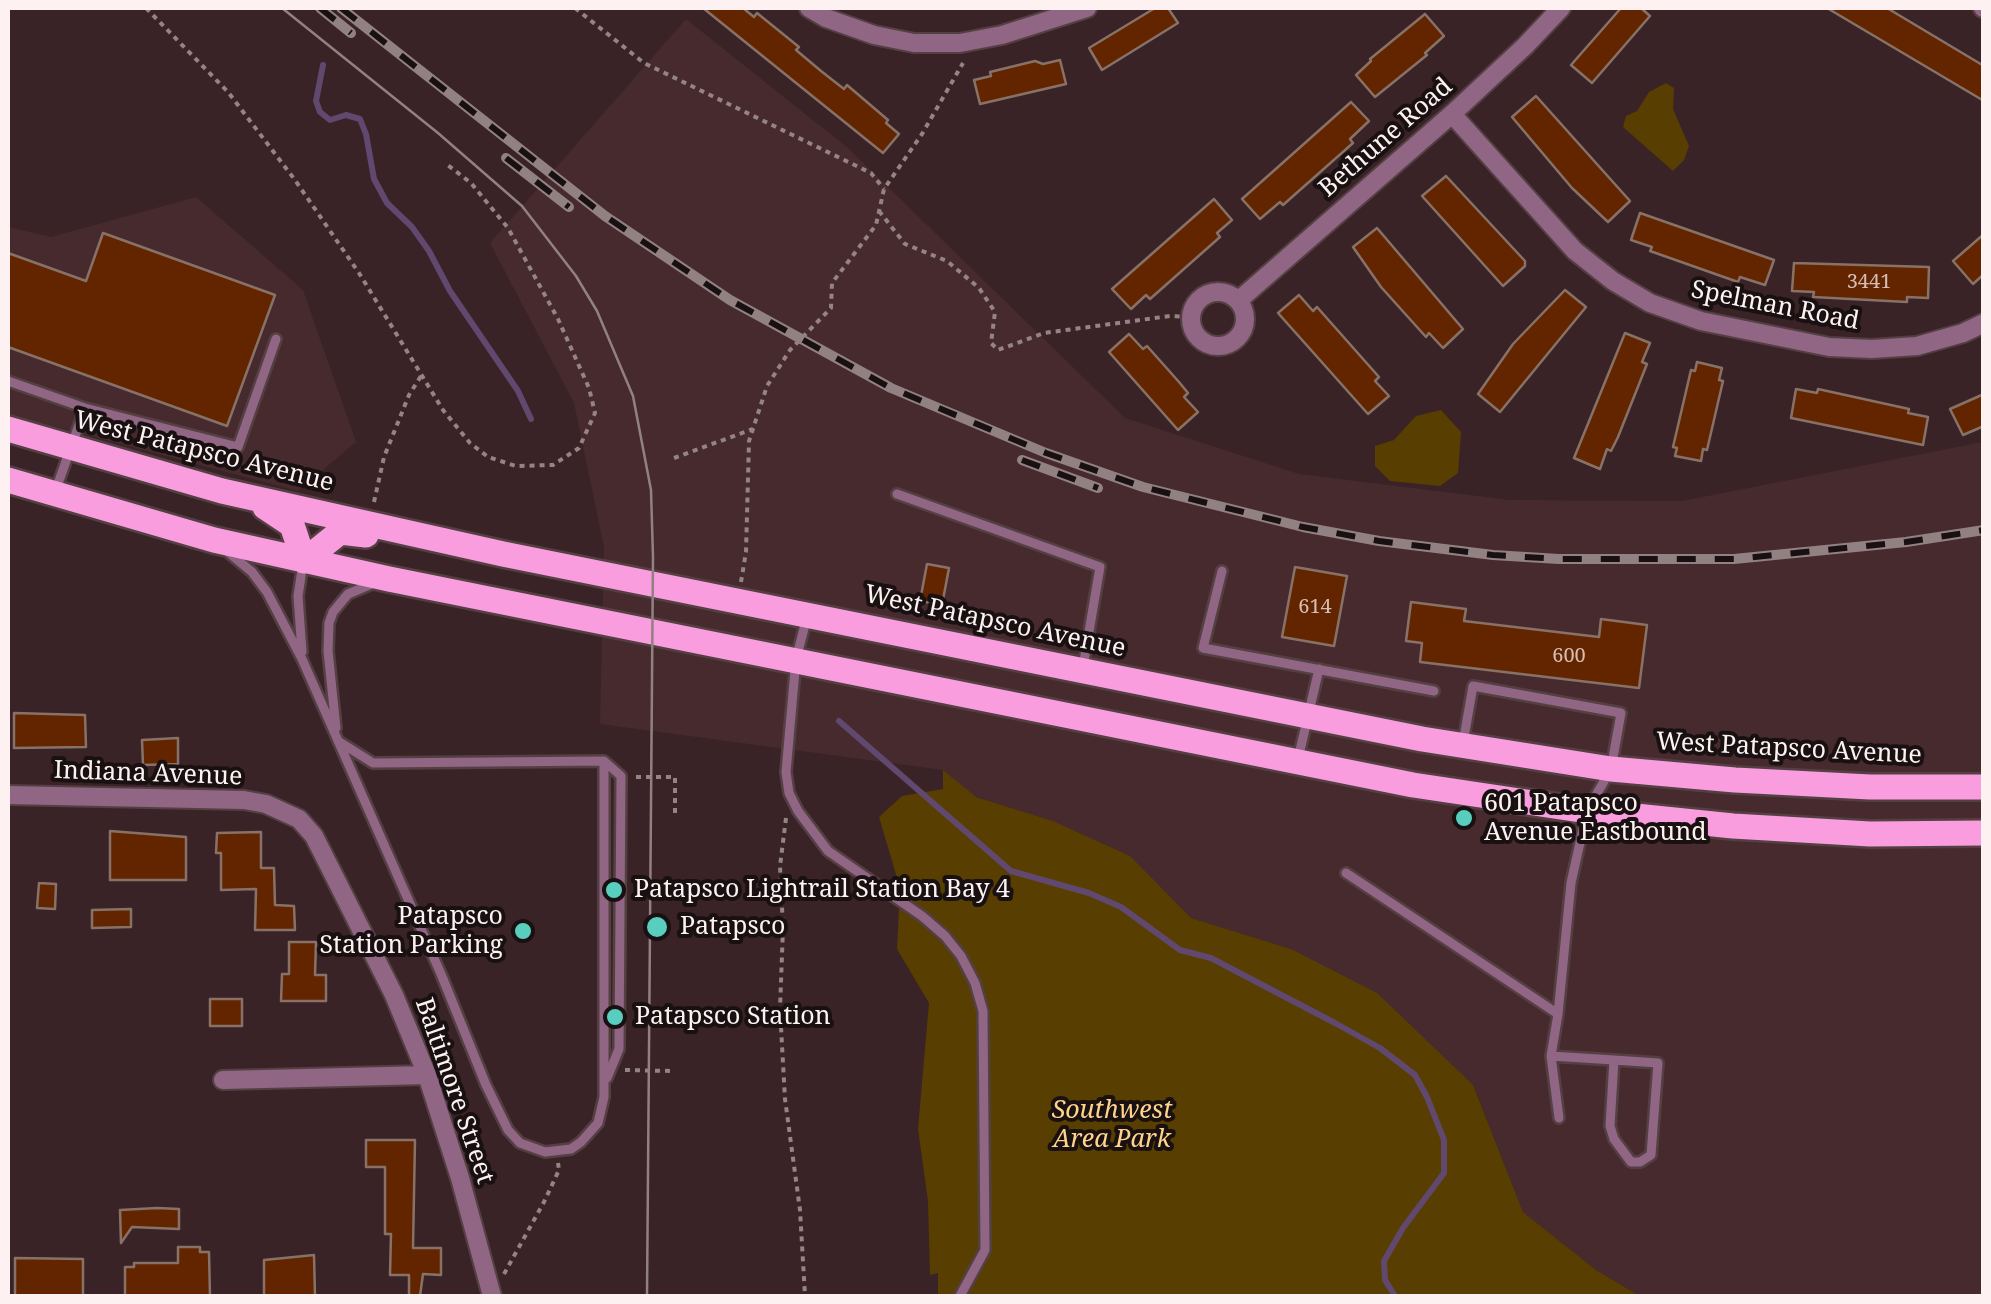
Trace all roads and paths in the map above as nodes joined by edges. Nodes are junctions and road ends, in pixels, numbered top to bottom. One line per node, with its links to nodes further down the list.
1 (146, 8): 15 (path)
2 (575, 8): 9 (path)
3 (809, 8): 6 (street)
4 (1087, 8): 6 (street)
5 (1561, 8): 7 (street, Bethune Road)
6 (960, 43): 9 (path)
7 (1452, 114): 11 (street, Bethune Road); 13 (street, Spelman Road)
8 (445, 163): 15 (path)
9 (884, 189): 10 (path)
10 (879, 211): 12 (path); 19 (path)
11 (1238, 300): 12 (street); 12 (street)
12 (1190, 317)
13 (1984, 323)
14 (276, 339): 17 (lane)
15 (422, 376): 26 (path)
16 (8, 381): 17 (lane)
17 (84, 408): 20 (lane)
18 (8, 429): 20 (main road, West Patapsco Avenue)
19 (753, 429): 21 (path); 32 (path)
20 (70, 449): 24 (lane); 25 (main road, West Patapsco Avenue)
21 (674, 458)
22 (8, 480): 24 (main road)
23 (898, 494): 36 (lane)
24 (54, 495): 27 (main road)
25 (250, 497): 26 (main road, West Patapsco Avenue); 29 (main road)
26 (370, 524): 28 (main road, West Patapsco Avenue)
27 (214, 540): 29 (main road); 34 (lane)
28 (503, 554): 29 (main road); 32 (main road, West Patapsco Avenue)
29 (304, 561): 31 (main road); 34 (lane)
30 (1222, 571): 37 (lane)
31 (388, 579): 35 (main road); 40 (lane)
32 (737, 600): 33 (main road, West Patapsco Avenue)
33 (807, 614): 35 (lane); 36 (main road, West Patapsco Avenue)
34 (302, 659): 40 (lane)
35 (796, 659): 43 (main road); 48 (lane)
36 (1082, 670): 39 (main road, West Patapsco Avenue)
37 (1319, 670): 38 (lane); 39 (lane)
38 (1434, 691)
39 (1308, 716): 41 (main road, West Patapsco Avenue); 43 (lane)
40 (338, 741): 42 (lane); 65 (lane)
41 (1462, 746): 44 (main road, West Patapsco Avenue); 44 (lane)
42 (604, 761): 45 (lane); 63 (lane)
43 (1297, 761): 50 (main road)
44 (1610, 769): 46 (main road, West Patapsco Avenue); 50 (lane)
45 (621, 776): 51 (path); 60 (lane)
46 (1984, 787)
47 (8, 795): 49 (street, Indiana Avenue)
48 (794, 802): 67 (path); 68 (lane)
49 (285, 811): 61 (street, Baltimore Street)
50 (1587, 811): 52 (main road); 56 (lane)
51 (675, 814)
52 (1984, 834)
53 (1346, 872): 56 (lane)
54 (646, 923): 55 (path)
55 (668, 923)
56 (1558, 1014): 57 (lane)
57 (1550, 1056): 58 (lane); 64 (lane)
58 (1614, 1060): 58 (lane)
59 (670, 1068): 60 (path)
60 (610, 1070): 63 (lane)
61 (426, 1075): 62 (street); 66 (street, Baltimore Street)
62 (223, 1080)
63 (604, 1085): 65 (lane)
64 (1559, 1118)
65 (557, 1152): 66 (path)
66 (495, 1291)
67 (806, 1296)
68 (960, 1296)

